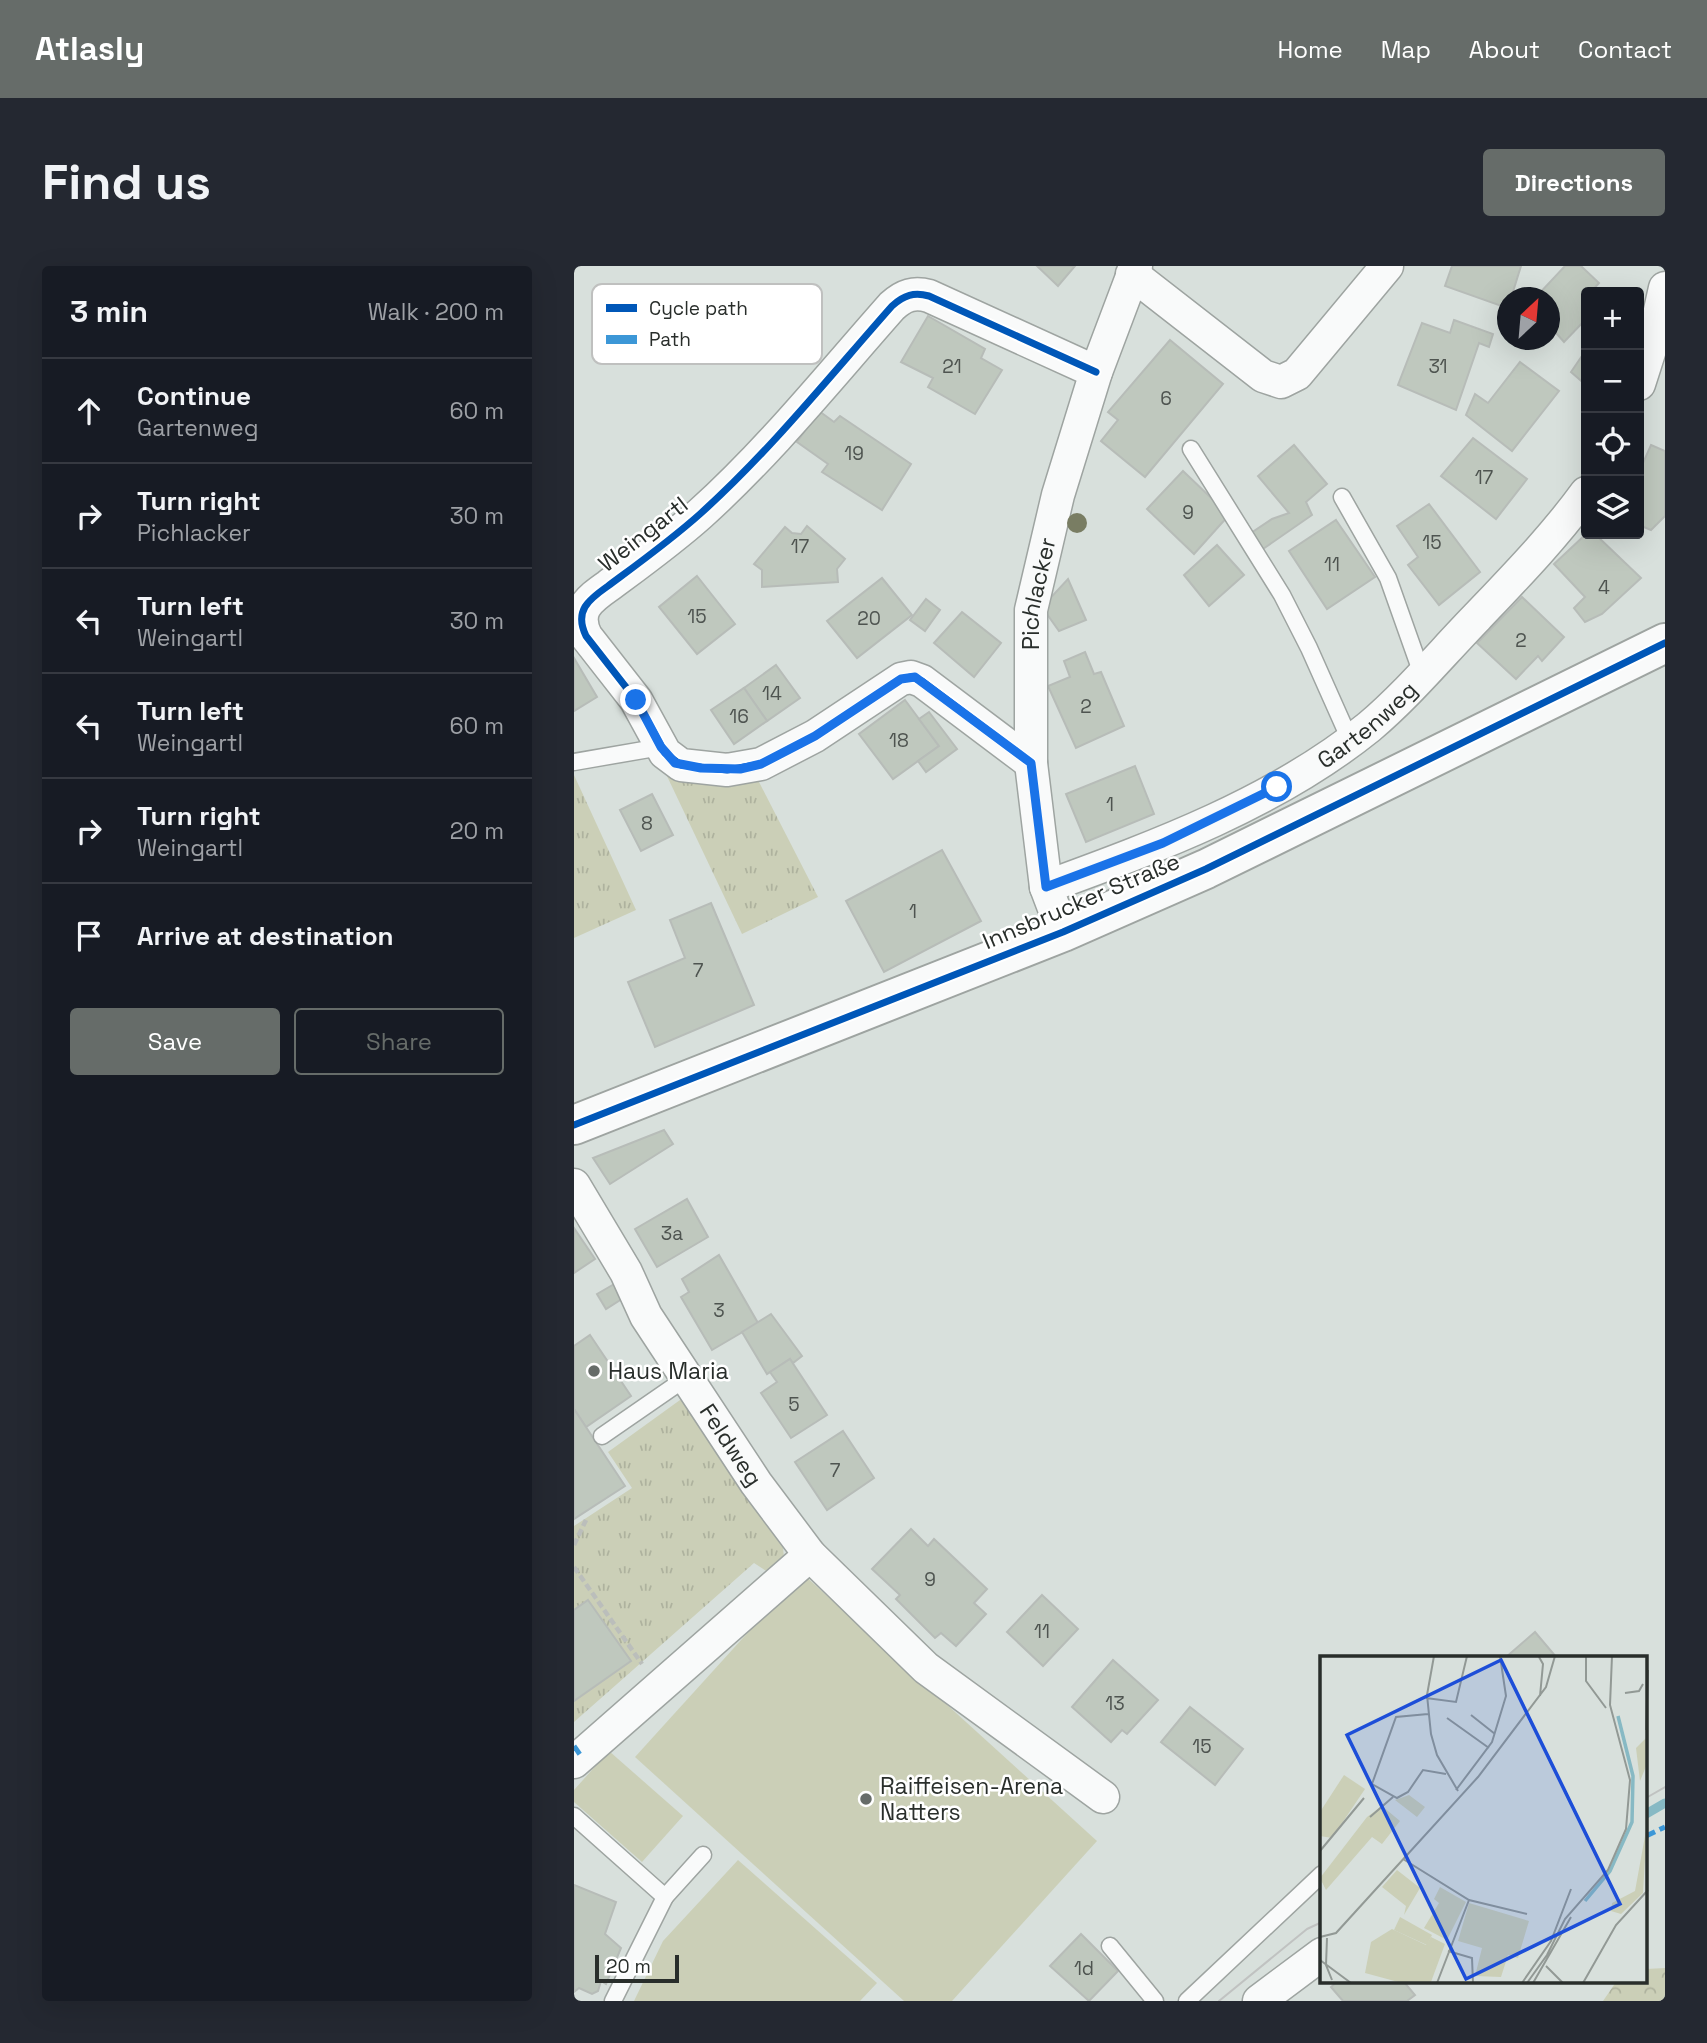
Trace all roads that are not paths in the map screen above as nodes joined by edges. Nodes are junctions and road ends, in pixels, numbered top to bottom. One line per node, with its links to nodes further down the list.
1 (1387, 266): 2 (street)
2 (1134, 270): 5 (street, Pichlacker)
3 (1665, 288): 4 (street)
4 (1644, 368)
5 (1096, 372): 12 (street, Weingartl); 14 (street, Pichlacker)
6 (1191, 449): 11 (lane)
7 (1342, 497): 10 (lane)
8 (1581, 499): 10 (street, Gartenweg)
9 (1665, 643): 16 (street, Innsbrucker Straße)
10 (1422, 674): 11 (street, Gartenweg)
11 (1350, 740): 15 (street, Gartenweg)
12 (661, 747): 13 (lane); 14 (street, Weingartl)
13 (574, 762)
14 (1031, 763): 15 (street, Pichlacker)
15 (1046, 887): 16 (street, Pichlacker)
16 (1063, 932): 17 (street, Innsbrucker Straße)
17 (574, 1125)
18 (574, 1185): 19 (street, Feldweg)
19 (686, 1378): 20 (lane); 21 (street, Feldweg)
20 (602, 1436)
21 (810, 1555): 22 (street); 23 (street, Feldweg)
22 (574, 1762)
23 (1103, 1797)
24 (574, 1816): 27 (lane)
25 (703, 1856): 27 (lane)
26 (1320, 1876): 32 (lane)
27 (665, 1897): 30 (lane)
28 (1110, 1946): 31 (lane)
29 (1320, 1955): 33 (street)
30 (613, 2001)
31 (1155, 2001)
32 (1187, 2001)
33 (1259, 2001)

